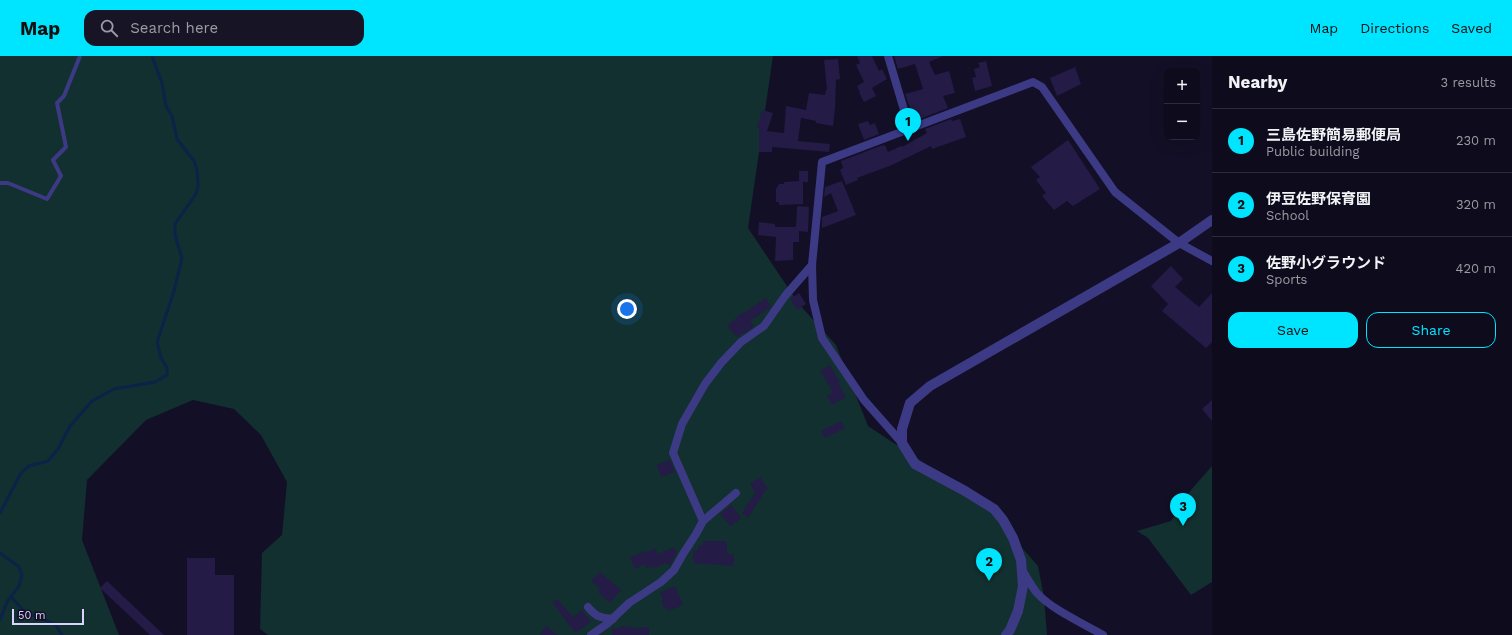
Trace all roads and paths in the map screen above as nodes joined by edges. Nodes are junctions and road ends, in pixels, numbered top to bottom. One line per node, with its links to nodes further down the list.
1 (80, 56): 4 (lane)
2 (888, 56): 3 (street)
3 (910, 130): 6 (street); 8 (street)
4 (0, 183)
5 (1212, 220): 6 (street)
6 (1179, 243): 7 (street); 9 (street)
7 (1212, 261)
8 (812, 265): 9 (street); 11 (street)
9 (902, 443): 12 (street)
10 (736, 493): 11 (street)
11 (702, 521): 14 (street)
12 (1021, 569): 16 (street); 17 (street)
13 (588, 607): 14 (street)
14 (613, 619): 15 (street)
15 (592, 635)
16 (1006, 635)
17 (1103, 635)

